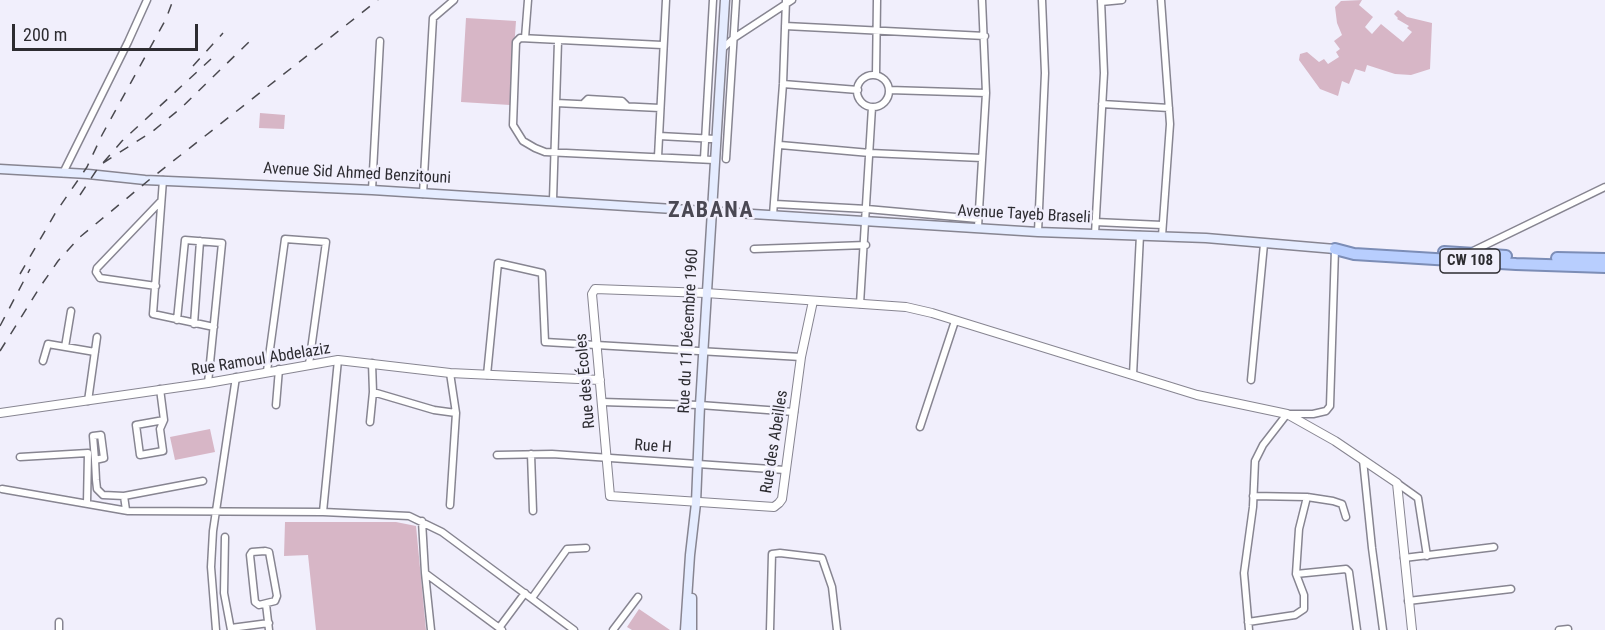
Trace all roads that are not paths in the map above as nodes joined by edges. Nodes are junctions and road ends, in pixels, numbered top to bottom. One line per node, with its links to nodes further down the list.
1 (147, 0): 46 (street)
2 (454, 0): 50 (street)
3 (528, 0): 18 (street)
4 (666, 0): 22 (street)
5 (713, 0): 35 (street)
6 (724, 0): 23 (main road, Rue du 11 Décembre 1960)
7 (736, 0): 19 (street)
8 (877, 0): 16 (street)
9 (982, 0): 17 (street)
10 (1042, 0): 61 (street)
11 (1122, 0): 14 (street)
12 (1161, 0): 33 (street)
13 (788, 1): 15 (street); 19 (street)
14 (1101, 1): 30 (street)
15 (785, 26): 16 (street); 25 (street)
16 (876, 30): 17 (street); 24 (street)
17 (985, 36): 28 (street)
18 (525, 38): 21 (street); 38 (street)
19 (734, 38): 23 (street); 43 (street)
20 (380, 41): 49 (street)
21 (558, 41): 22 (street); 29 (street)
22 (662, 45): 32 (street)
23 (722, 49): 36 (main road, Rue du 11 Décembre 1960)
24 (876, 75): 26 (street); 27 (street)
25 (783, 84): 26 (street); 37 (street)
26 (858, 90): 31 (street)
27 (889, 90): 28 (street); 31 (street)
28 (986, 93): 41 (street)
29 (556, 103): 32 (street); 38 (street)
30 (1102, 104): 33 (street); 58 (street)
31 (872, 107): 39 (street)
32 (660, 108): 34 (street)
33 (1169, 108): 60 (street)
34 (658, 136): 35 (street); 40 (street)
35 (704, 139): 36 (street); 42 (street)
36 (716, 139): 44 (main road, Rue du 11 Décembre 1960)
37 (780, 145): 39 (street); 53 (street)
38 (554, 152): 40 (street); 51 (street)
39 (870, 153): 41 (street); 54 (street)
40 (658, 157): 42 (street)
41 (982, 158): 59 (street)
42 (704, 159): 44 (street)
43 (726, 159)
44 (714, 160): 55 (main road, Rue du 11 Décembre 1960)
45 (0, 169): 46 (main road, Avenue Sid Ahmed Benzitouni / CW 108)
46 (63, 173): 47 (main road, Avenue Sid Ahmed Benzitouni / CW 108)
47 (164, 180): 49 (main road, Avenue Sid Ahmed Benzitouni / CW 108); 52 (street)
48 (1605, 187): 70 (street)
49 (372, 190): 50 (main road, Avenue Sid Ahmed Benzitouni / CW 108)
50 (423, 194): 51 (main road, Avenue Sid Ahmed Benzitouni / CW 108)
51 (553, 200): 55 (main road, Avenue Sid Ahmed Benzitouni / CW 108)
52 (162, 201): 73 (street); 73 (street)
53 (775, 204): 54 (street); 56 (street)
54 (867, 209): 57 (street); 59 (street)
55 (712, 210): 56 (main road, Avenue Tayeb Braseli / CW 108); 74 (main road, Rue du 11 Décembre 1960)
56 (773, 215): 57 (main road, Avenue Tayeb Braseli / CW 108)
57 (867, 220): 59 (main road, Avenue Tayeb Braseli / CW 108); 67 (street)
58 (1095, 222): 60 (street); 62 (street)
59 (978, 223): 61 (main road, Avenue Tayeb Braseli / CW 108)
60 (1162, 225): 64 (street)
61 (1038, 232): 62 (main road, Avenue Tayeb Braseli / CW 108)
62 (1095, 234): 63 (main road, Avenue Tayeb Braseli / CW 108)
63 (1140, 235): 64 (main road, Avenue Tayeb Braseli / CW 108); 96 (street)
64 (1162, 236): 66 (main road, Avenue Tayeb Braseli / CW 108)
65 (200, 241): 78 (street); 80 (street); 81 (street)
66 (1264, 244): 69 (main road, Avenue Tayeb Braseli / CW 108); 99 (street)
67 (866, 245): 68 (street); 76 (street)
68 (754, 249)
69 (1335, 249): 70 (highway, CW 108); 111 (street)
70 (1469, 257): 71 (highway, CW 108); 72 (highway, CW 108)
71 (1605, 259)
72 (1605, 267)
73 (156, 286): 78 (street)
74 (706, 293): 75 (street); 83 (street, Rue des Écoles); 85 (main road, Rue du 11 Décembre 1960)
75 (813, 301): 76 (street); 87 (street, Rue des Abeilles)
76 (861, 304): 79 (street)
77 (71, 311): 84 (street)
78 (177, 321): 80 (street)
79 (955, 321): 96 (street); 115 (street)
80 (194, 324): 81 (street)
81 (214, 327): 100 (street)
82 (97, 337): 86 (street)
83 (597, 345): 85 (street); 95 (street); 98 (street, Rue des Écoles)
84 (65, 347): 86 (street); 89 (street)
85 (703, 351): 87 (street); 106 (main road, Rue du 11 Décembre 1960)
86 (95, 352): 103 (street)
87 (801, 357): 107 (street, Rue des Abeilles)
88 (338, 360): 90 (street, Rue Ramoul Abdelaziz); 91 (street, Rue Ramoul Abdelaziz); 136 (street)
89 (43, 361)
90 (372, 363): 94 (street, Rue Ramoul Abdelaziz); 102 (street)
91 (309, 364): 92 (street, Rue Ramoul Abdelaziz); 93 (street)
92 (279, 369): 93 (street, Rue Ramoul Abdelaziz); 105 (street)
93 (267, 371): 97 (street, Rue Ramoul Abdelaziz)
94 (450, 373): 95 (street, Rue Ramoul Abdelaziz); 109 (street)
95 (487, 375): 98 (street, Rue Ramoul Abdelaziz)
96 (1133, 375): 110 (street)
97 (236, 377): 100 (street, Rue Ramoul Abdelaziz); 135 (street)
98 (600, 380): 104 (street, Rue des Écoles)
99 (1251, 380)
100 (208, 382): 101 (street, Rue Ramoul Abdelaziz)
101 (160, 389): 103 (street, Rue Ramoul Abdelaziz); 112 (street)
102 (373, 392): 109 (street); 113 (street)
103 (88, 401): 108 (street, Rue Ramoul Abdelaziz)
104 (602, 402): 106 (street); 119 (street, Rue des Écoles)
105 (276, 405)
106 (700, 405): 107 (street); 122 (main road, Rue du 11 Décembre 1960)
107 (794, 412): 123 (street, Rue des Abeilles)
108 (0, 413)
109 (456, 413): 132 (street)
110 (1287, 414): 111 (street); 114 (street); 128 (street)
111 (1313, 414): 114 (street)
112 (164, 420): 112 (street)
113 (370, 422)
114 (1305, 425): 121 (street)
115 (920, 427)
116 (531, 454): 117 (street, Rue H); 119 (street, Rue H); 134 (street)
117 (497, 455)
118 (20, 457): 130 (street)
119 (607, 457): 122 (street, Rue H); 131 (street, Rue des Écoles)
120 (95, 460): 127 (street)
121 (1363, 460): 125 (street); 170 (street)
122 (697, 464): 123 (street, Rue H); 131 (main road, Rue du 11 Décembre 1960)
123 (785, 470): 131 (street, Rue des Abeilles)
124 (203, 481): 127 (street)
125 (1397, 483): 143 (street); 144 (street)
126 (2, 489): 130 (street)
127 (124, 496): 133 (street)
128 (1253, 496): 129 (street); 154 (street)
129 (1307, 497): 137 (street); 146 (street)
130 (87, 503): 133 (street)
131 (696, 503): 142 (main road, Rue du 11 Décembre 1960)
132 (450, 505)
133 (126, 510): 135 (street)
134 (533, 511)
135 (216, 512): 136 (street); 160 (street)
136 (323, 512): 138 (street)
137 (1346, 517)
138 (422, 521): 145 (street); 148 (street)
139 (225, 537): 156 (street)
140 (1494, 547): 143 (street)
141 (586, 548): 150 (street)
142 (690, 555): 164 (main road, Rue du 11 Décembre 1960); 164 (main road, Rue du 11 Décembre 1960); 165 (main road, Rue du 11 Décembre 1960)
143 (1427, 556): 144 (street)
144 (1404, 558): 151 (street)
145 (425, 573): 157 (street); 161 (street)
146 (1296, 574): 154 (street); 169 (street)
147 (1511, 589): 151 (street)
148 (525, 593): 150 (street); 157 (street)
149 (638, 597): 163 (street)
150 (532, 598): 162 (street)
151 (1408, 600): 171 (street)
152 (266, 604): 152 (street); 155 (street)
153 (59, 622): 159 (street)
154 (1248, 622): 168 (street)
155 (269, 627): 156 (street)
156 (231, 629)
157 (500, 629)
158 (1568, 629): 172 (street)
159 (59, 630)
160 (216, 630)
161 (431, 630)
162 (574, 630)
163 (613, 630)
164 (683, 630)
165 (692, 630)
166 (770, 630): 167 (street)
167 (837, 630)
168 (1249, 630)
169 (1357, 630)
170 (1383, 630)
171 (1412, 630)
172 (1560, 630)

